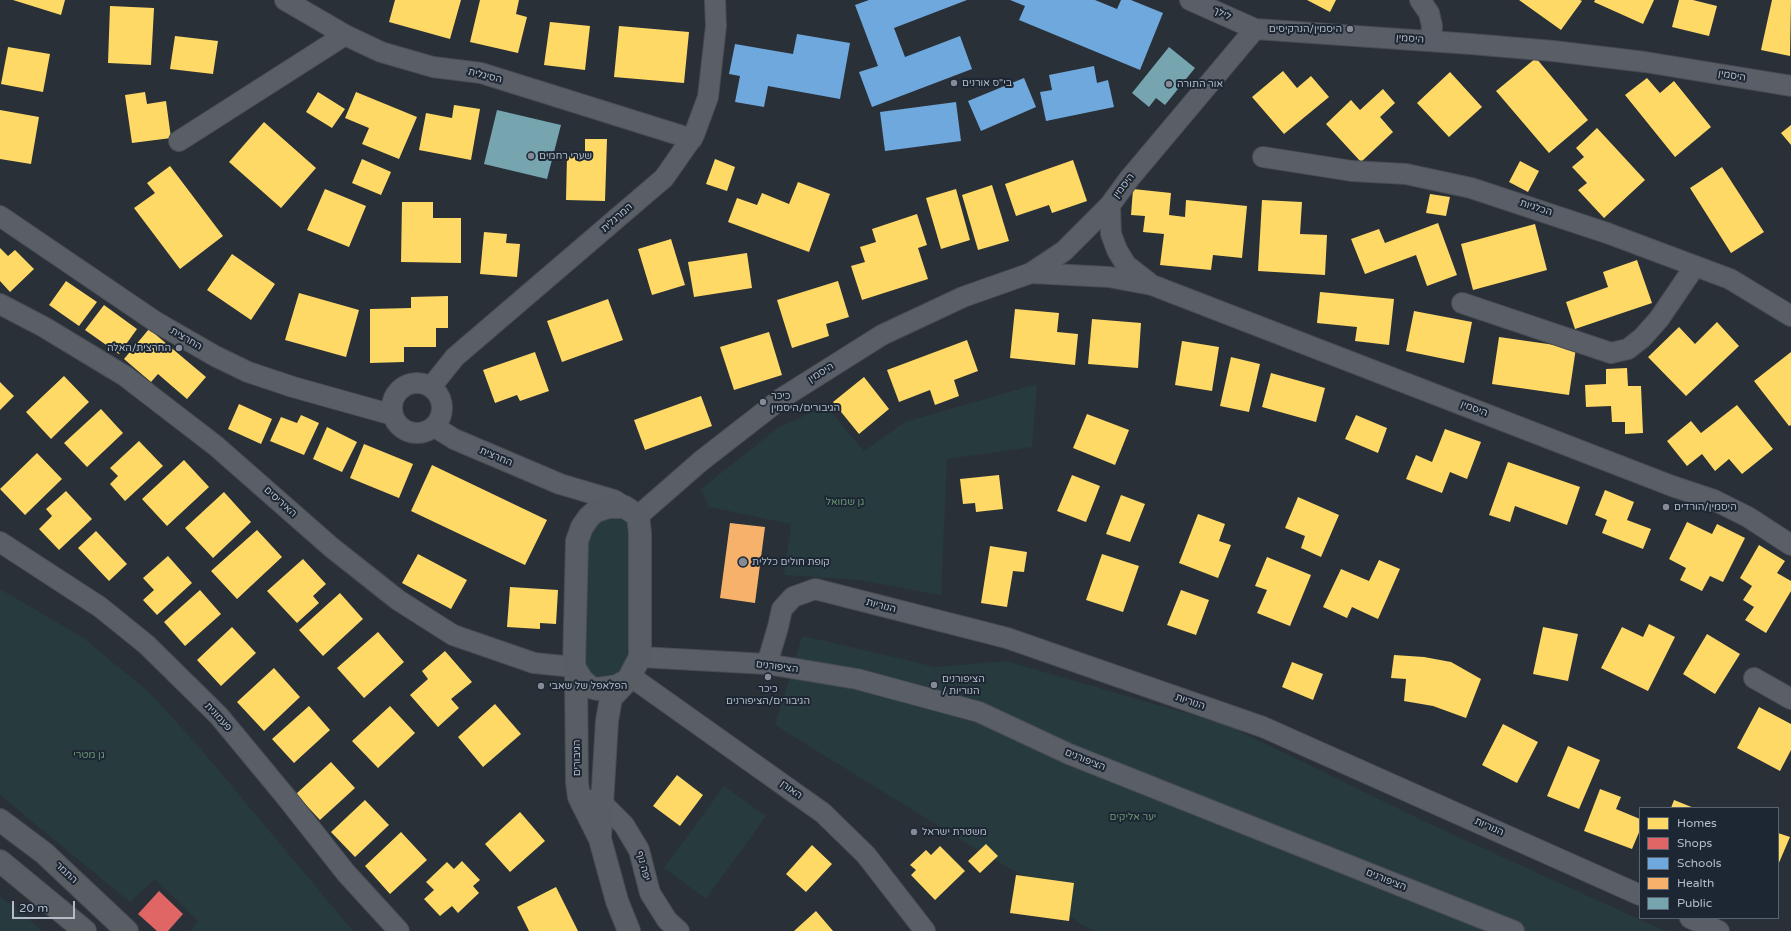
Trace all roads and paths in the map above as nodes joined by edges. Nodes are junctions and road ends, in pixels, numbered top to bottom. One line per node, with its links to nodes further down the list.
1 (285, 0): 6 (street, הסיגלית)
2 (715, 0): 9 (street, המרגלית)
3 (1190, 0): 5 (street, לילך)
4 (1420, 0): 7 (street)
5 (1255, 29): 7 (street, היסמין); 12 (street, היסמין)
6 (345, 35): 9 (street, הסיגלית); 10 (street)
7 (1431, 41): 8 (street, היסמין)
8 (1791, 86)
9 (692, 139): 20 (street, המרגלית)
10 (179, 141)
11 (1263, 157): 14 (street, הכלניות)
12 (1110, 205): 15 (street, היסמין); 16 (street, היסמין)
13 (0, 216): 21 (street, החרצית)
14 (1695, 266): 17 (street); 19 (street, הכלניות)
15 (1030, 273): 16 (street, היסמין); 24 (street, היסמין)
16 (1152, 285): 27 (street, היסמין)
17 (1462, 303)
18 (0, 304): 30 (street, האיריסים)
19 (1791, 316)
20 (431, 387): 21 (street); 22 (street)
21 (393, 415): 22 (street)
22 (435, 427): 23 (street, החרצית)
23 (560, 484): 24 (street, החרצית); 25 (street, החרצית)
24 (632, 512): 25 (street); 28 (street)
25 (577, 541): 30 (street, הגיבורים)
26 (0, 542): 43 (street, פעמונית)
27 (1791, 545)
28 (640, 657): 29 (street, הציפורנים); 31 (street, הגיבורים)
29 (767, 664): 39 (street, הנוריות); 47 (street, הציפורנים)
30 (575, 670): 31 (street); 34 (street, הגיבורים)
31 (629, 678): 35 (street, הגיבורים); 46 (street, האורן)
32 (1754, 678): 33 (street)
33 (1791, 699)
34 (579, 797): 35 (street, יפה נוף); 37 (street, הגיבורים)
35 (602, 804): 37 (street, הגיבורים); 45 (street, יפה נוף)
36 (0, 820): 42 (street, התמר)
37 (600, 838): 44 (street, הגיבורים)
38 (0, 861): 41 (street)
39 (1639, 895)
40 (1692, 919): 48 (street)
41 (85, 931)
42 (127, 931)
43 (400, 931)
44 (629, 931)
45 (679, 931)
46 (925, 931)
47 (1514, 931)
48 (1718, 931)

